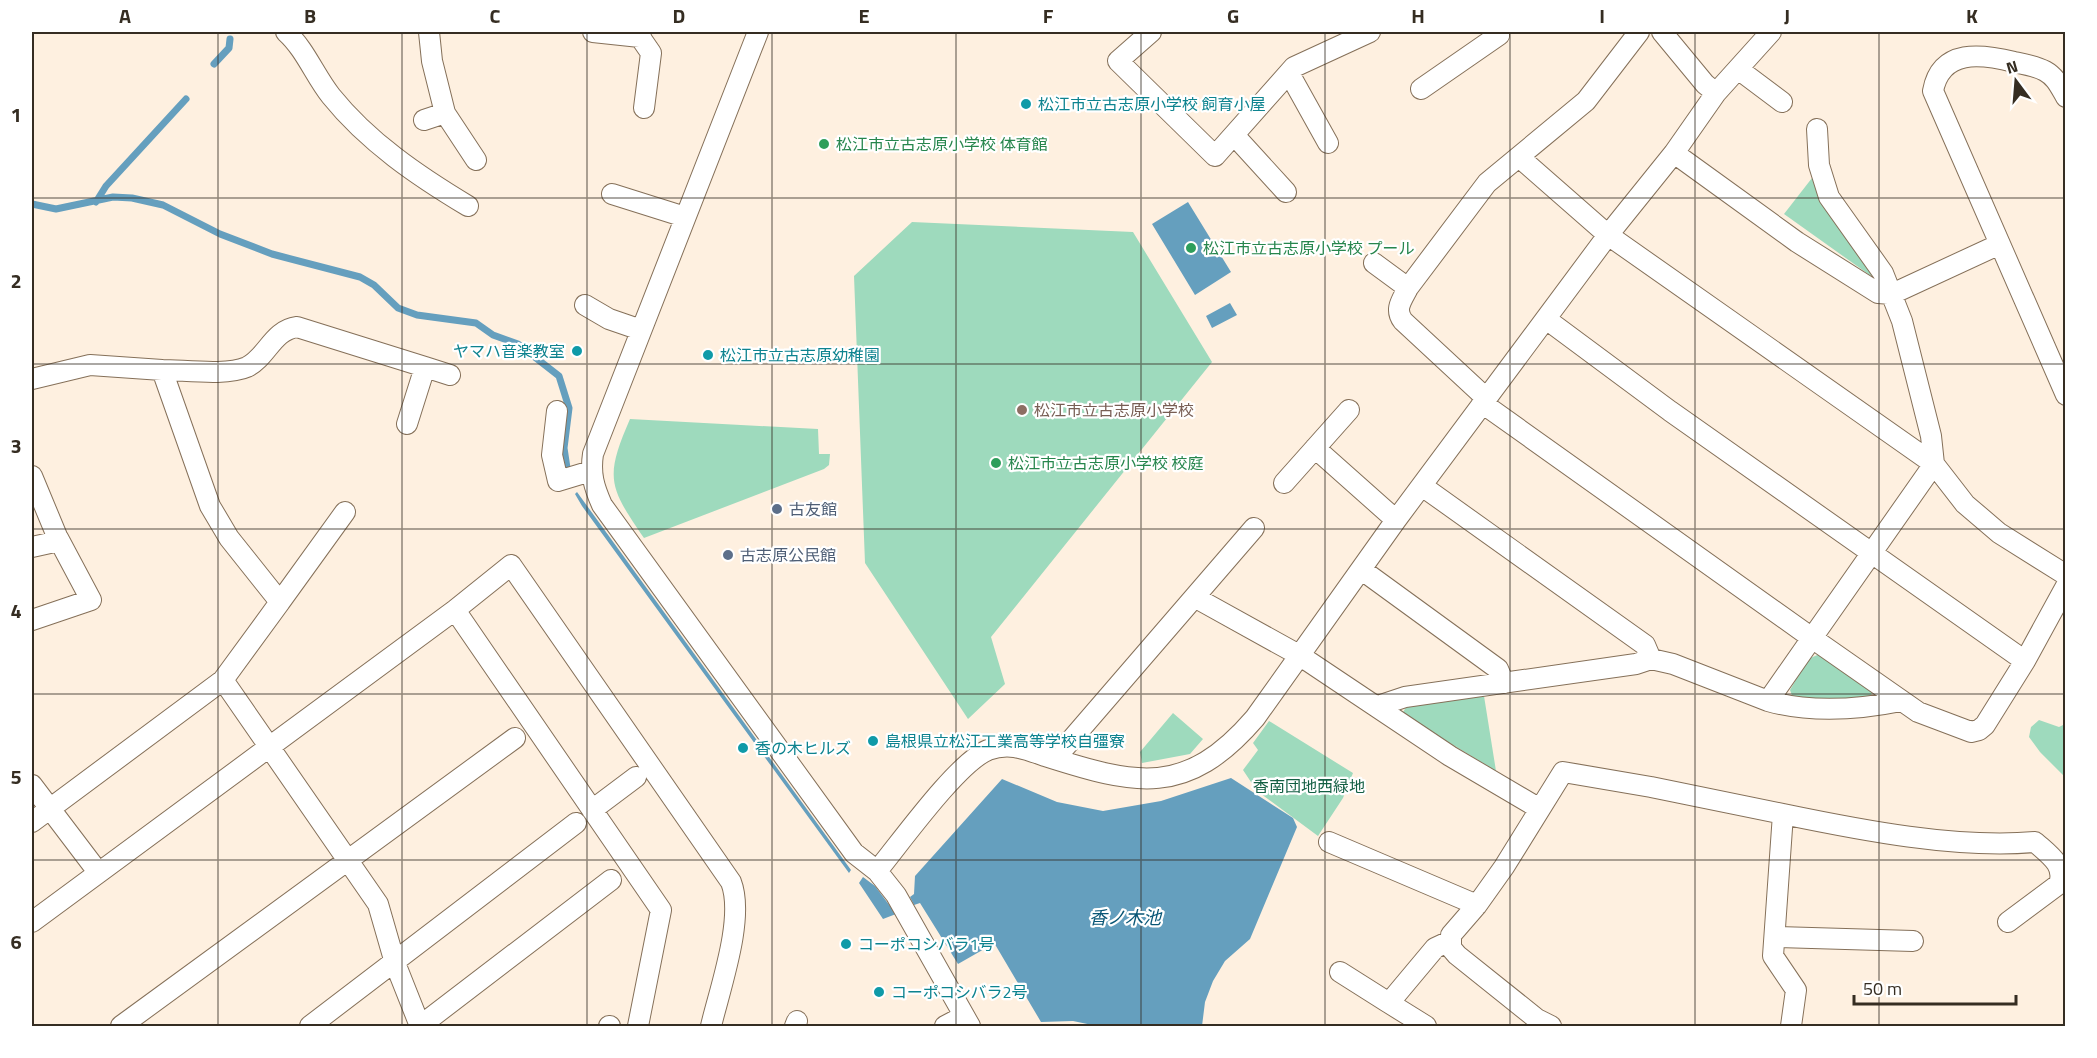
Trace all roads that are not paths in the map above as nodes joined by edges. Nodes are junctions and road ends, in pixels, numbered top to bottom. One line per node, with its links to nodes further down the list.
1 (286, 32): 29 (street)
2 (429, 32): 19 (street)
3 (593, 32): 11 (street)
4 (758, 32): 30 (street)
5 (1151, 32): 22 (street)
6 (1370, 32): 13 (street)
7 (1498, 32): 14 (street)
8 (1640, 32): 25 (street)
9 (1662, 32): 15 (street)
10 (1771, 32): 12 (street)
11 (640, 34): 18 (street)
12 (1738, 69): 15 (street); 17 (street)
13 (1288, 73): 22 (street); 23 (street)
14 (1421, 89)
15 (1716, 93): 24 (street)
16 (2066, 97): 32 (street)
17 (1782, 102)
18 (644, 108)
19 (445, 114): 20 (street); 26 (street)
20 (424, 120)
21 (1817, 129): 35 (street)
22 (1234, 135): 27 (street)
23 (1328, 143)
24 (1674, 153): 31 (street); 35 (street)
25 (1519, 157): 31 (street); 34 (street)
26 (476, 160)
27 (1286, 192)
28 (612, 194): 30 (street)
29 (468, 206)
30 (685, 217): 38 (street)
31 (1608, 235): 37 (street); 50 (street)
32 (2000, 244): 35 (street); 39 (street)
33 (1374, 263): 34 (street)
34 (1408, 288): 45 (street)
35 (1892, 294): 50 (street)
36 (585, 305): 38 (street)
37 (1546, 319): 45 (street); 60 (street)
38 (641, 330): 51 (street)
39 (2059, 361): 44 (street)
40 (425, 367): 41 (street); 42 (street); 48 (street)
41 (162, 370): 43 (street); 65 (street)
42 (450, 375)
43 (32, 380)
44 (2066, 395)
45 (1484, 400): 54 (street); 68 (street)
46 (1349, 410): 49 (street)
47 (556, 411): 51 (street)
48 (407, 424)
49 (1315, 448): 53 (street); 56 (street)
50 (1934, 464): 60 (street); 62 (street)
51 (591, 471): 90 (street)
52 (32, 476): 58 (street)
53 (1284, 483)
54 (1422, 486): 56 (street); 70 (street)
55 (345, 513): 65 (street)
56 (1396, 520): 61 (street)
57 (1254, 528): 64 (street)
58 (58, 538): 59 (street); 67 (street)
59 (32, 547)
60 (1872, 552): 68 (street); 71 (street)
61 (1362, 570): 69 (street); 73 (street)
62 (2066, 575)
63 (2066, 586): 71 (street)
64 (1196, 598): 69 (street); 79 (street)
65 (280, 602): 72 (street)
66 (455, 610): 78 (street); 84 (street); 107 (street)
67 (32, 620)
68 (1812, 638): 74 (street); 75 (street)
69 (1299, 655): 76 (street); 90 (street)
70 (1651, 659): 73 (street); 74 (street)
71 (2025, 661): 75 (street)
72 (223, 680): 78 (street); 82 (street)
73 (1504, 683): 76 (street)
74 (1768, 701): 75 (street)
75 (1901, 701)
76 (1378, 706): 83 (street)
77 (514, 738): 89 (street)
78 (270, 745): 89 (street); 91 (street)
79 (1065, 747)
80 (636, 777): 84 (street)
81 (32, 785): 82 (street)
82 (48, 809): 86 (street); 91 (street)
83 (1540, 809): 85 (street); 93 (street)
84 (592, 810): 106 (street)
85 (1783, 814): 95 (street); 96 (street)
86 (32, 822)
87 (576, 823): 99 (street)
88 (1329, 842): 93 (street)
89 (349, 859): 99 (street); 103 (street)
90 (878, 871): 102 (street)
91 (98, 872): 94 (street)
92 (611, 880): 105 (street)
93 (1477, 905): 97 (street)
94 (32, 922)
95 (2008, 922)
96 (1775, 937): 98 (street); 111 (street)
97 (1450, 941): 101 (street); 110 (street)
98 (1913, 942)
99 (395, 963): 104 (street); 105 (street)
100 (1340, 972): 101 (street)
101 (1389, 1003): 109 (street)
102 (967, 1021): 108 (street)
103 (121, 1026)
104 (310, 1026)
105 (420, 1026)
106 (638, 1026)
107 (711, 1026)
108 (945, 1026)
109 (1426, 1026)
110 (1551, 1026)
111 (1791, 1026)

